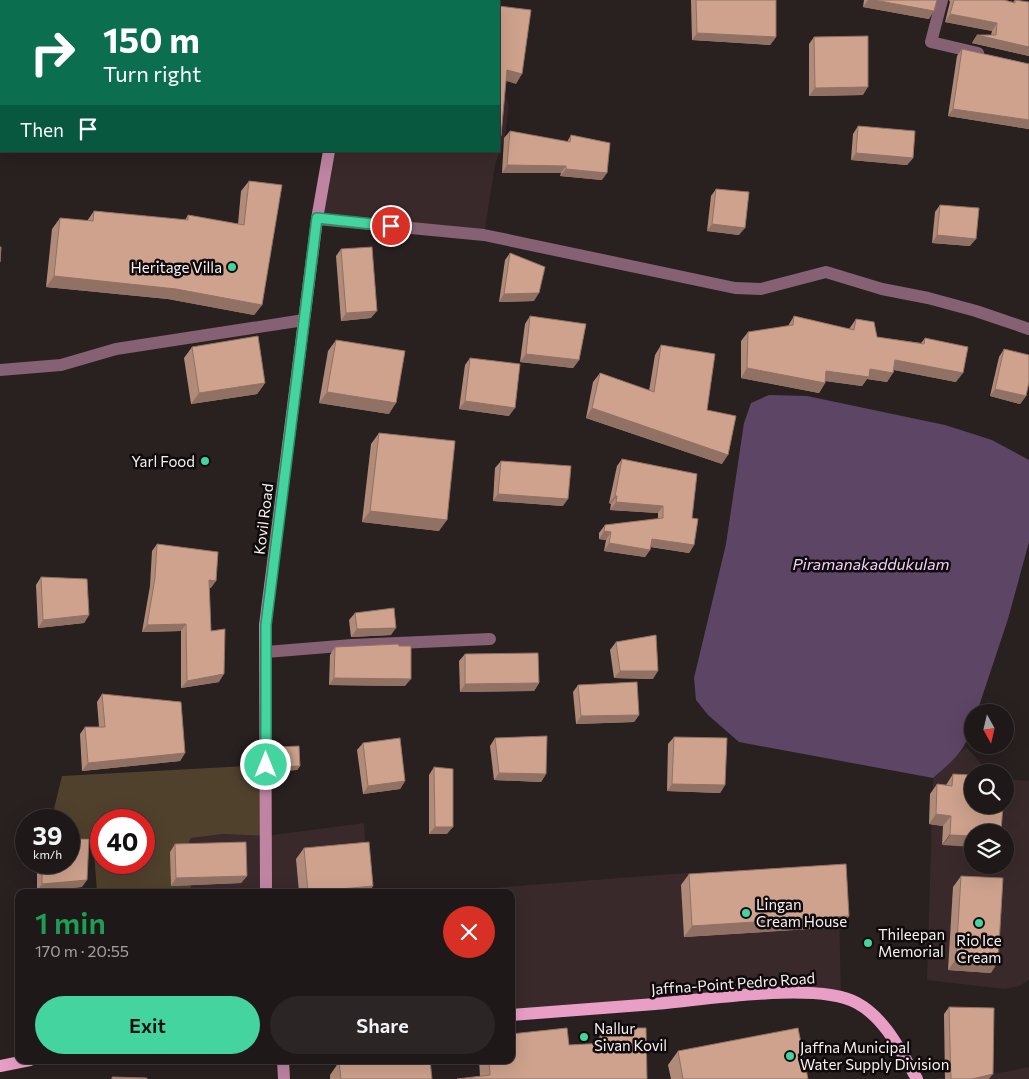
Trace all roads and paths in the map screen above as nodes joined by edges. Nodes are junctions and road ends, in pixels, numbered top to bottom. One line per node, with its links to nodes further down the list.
1 (942, 0): 2 (street)
2 (993, 56)
3 (329, 152): 4 (street, Kovil Road)
4 (317, 218): 5 (street, Kovil Road); 6 (street)
5 (304, 320): 7 (street); 9 (street, Kovil Road)
6 (1029, 329)
7 (0, 370)
8 (490, 639): 9 (street)
9 (266, 652): 10 (street, Kovil Road)
10 (266, 889)
11 (515, 1015): 16 (main road, Jaffna-Point Pedro Road)
12 (15, 1063): 14 (main road)
13 (283, 1064): 15 (street)
14 (0, 1066)
15 (284, 1079)
16 (917, 1079)

